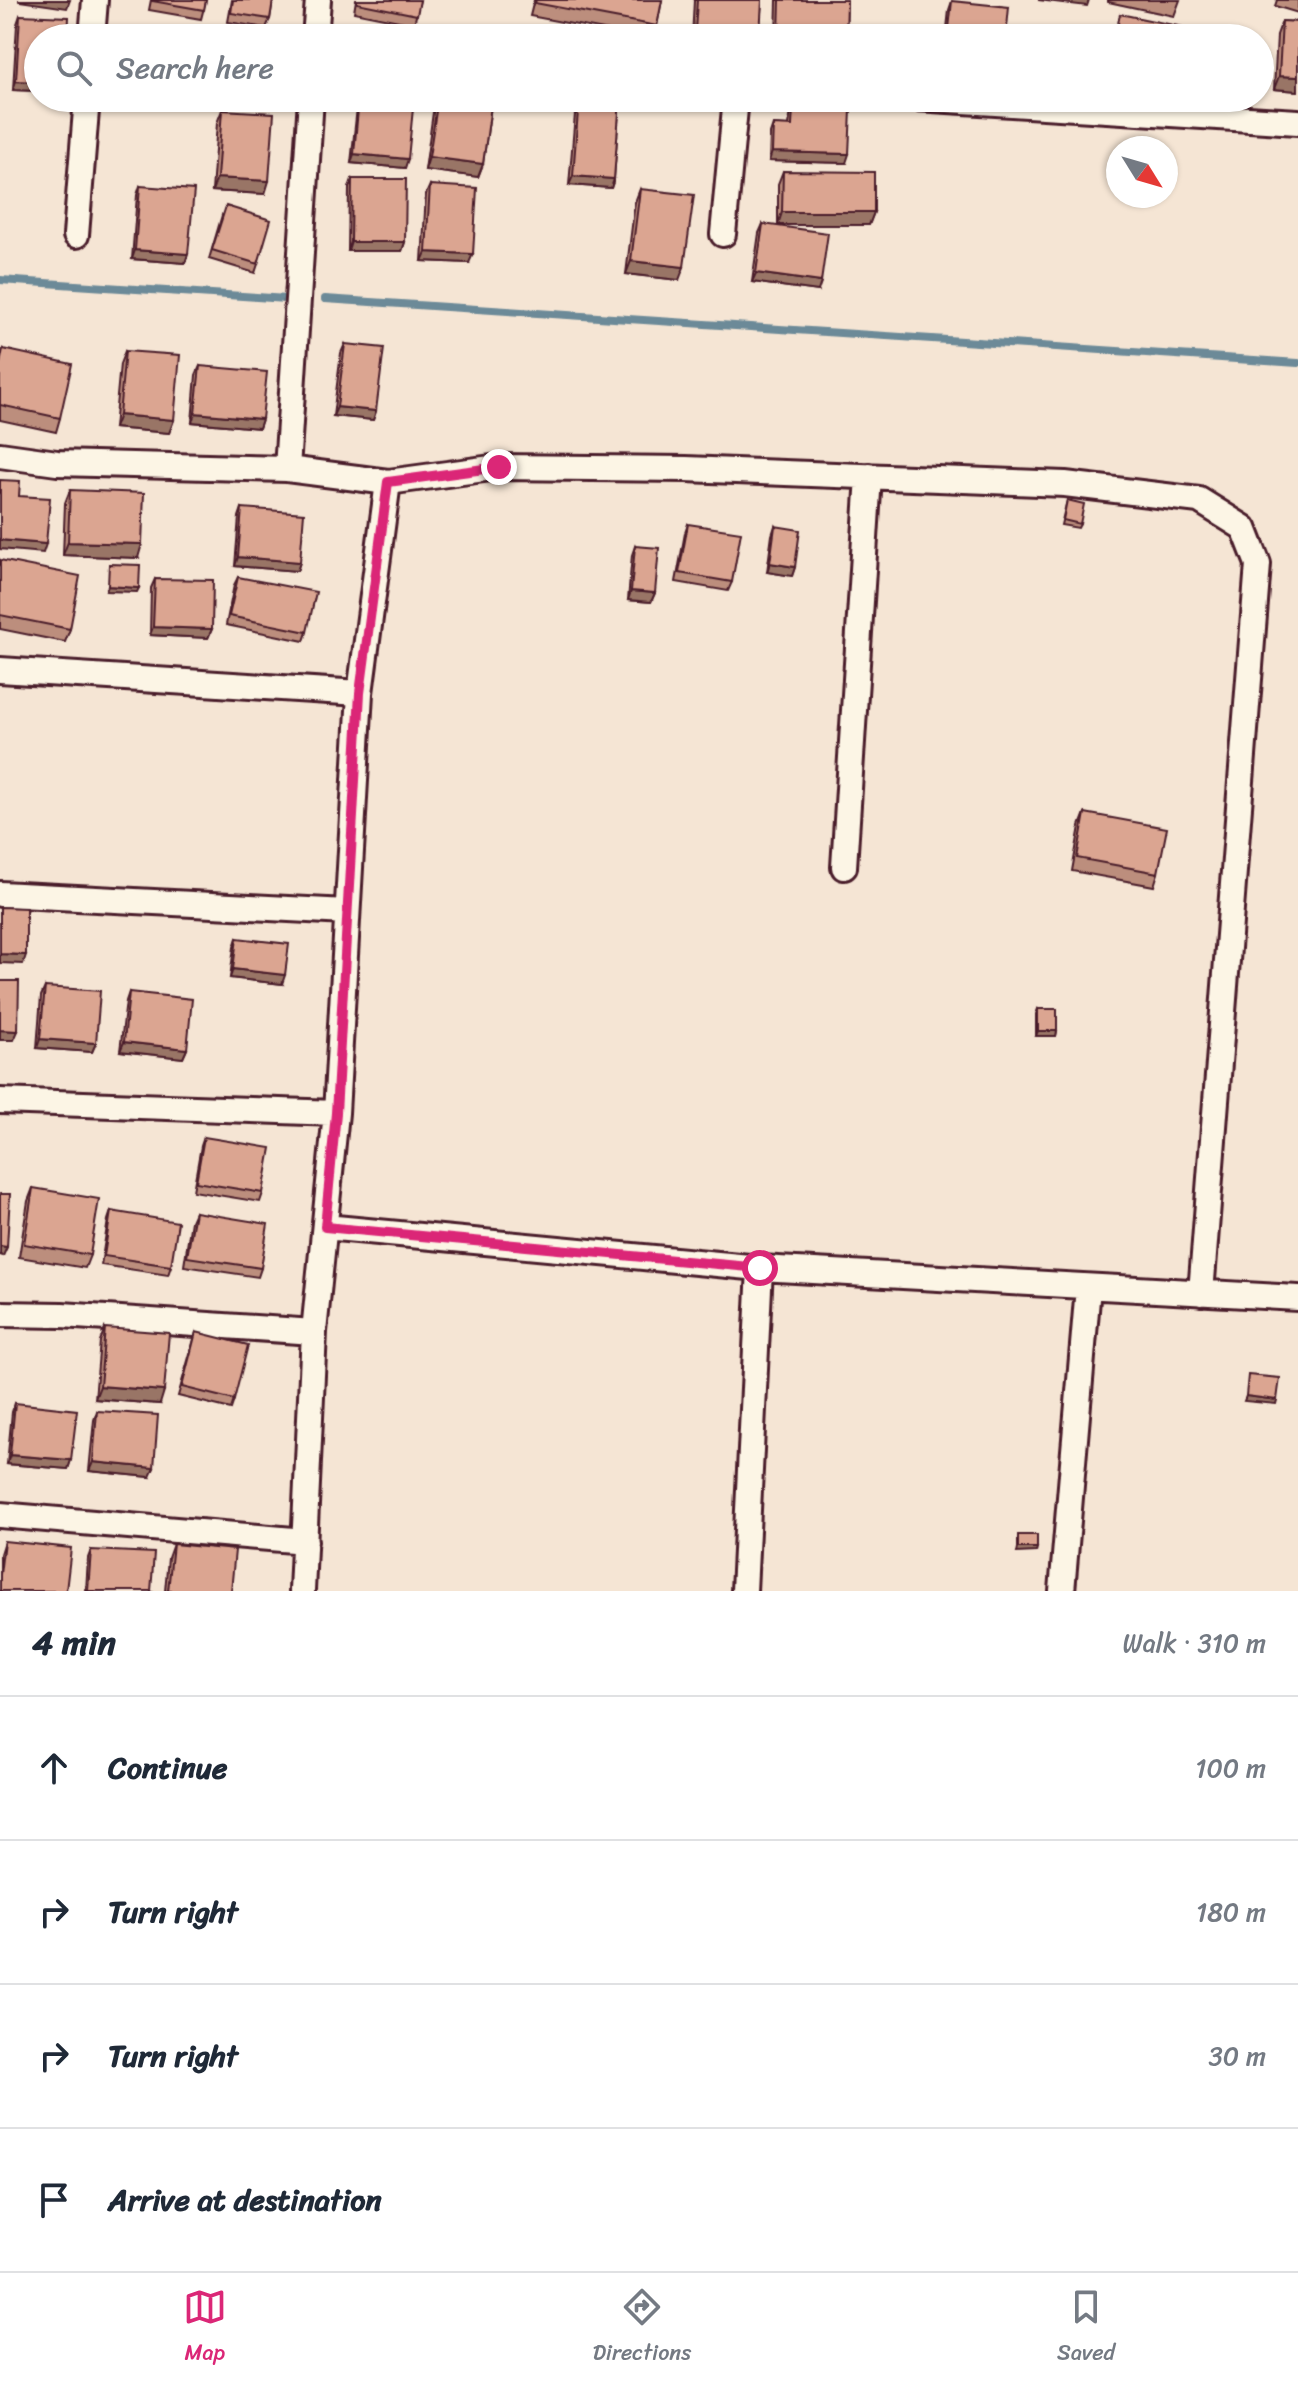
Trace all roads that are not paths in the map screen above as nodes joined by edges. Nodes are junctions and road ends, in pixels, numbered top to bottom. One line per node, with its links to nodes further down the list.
1 (95, 0): 3 (street)
2 (318, 0): 4 (street)
3 (93, 24)
4 (316, 24)
5 (86, 112): 11 (street)
6 (310, 112): 13 (street)
7 (735, 112): 10 (street)
8 (1139, 112): 9 (street)
9 (1298, 122)
10 (723, 234)
11 (76, 235)
12 (0, 455): 13 (street)
13 (287, 469): 15 (street)
14 (869, 476): 15 (street); 18 (street); 26 (street)
15 (388, 482): 17 (street)
16 (0, 670): 17 (street)
17 (360, 693): 20 (street)
18 (844, 867)
19 (0, 894): 20 (street)
20 (347, 912): 22 (street)
21 (0, 1101): 22 (street)
22 (336, 1113): 23 (street)
23 (325, 1227): 24 (street); 29 (street)
24 (760, 1268): 25 (street); 33 (street)
25 (1088, 1287): 26 (street); 34 (street)
26 (1201, 1293): 27 (street)
27 (1298, 1298)
28 (0, 1314): 29 (street)
29 (314, 1332): 31 (street)
30 (0, 1515): 31 (street)
31 (305, 1541): 32 (street)
32 (302, 1591)
33 (744, 1591)
34 (1062, 1591)

